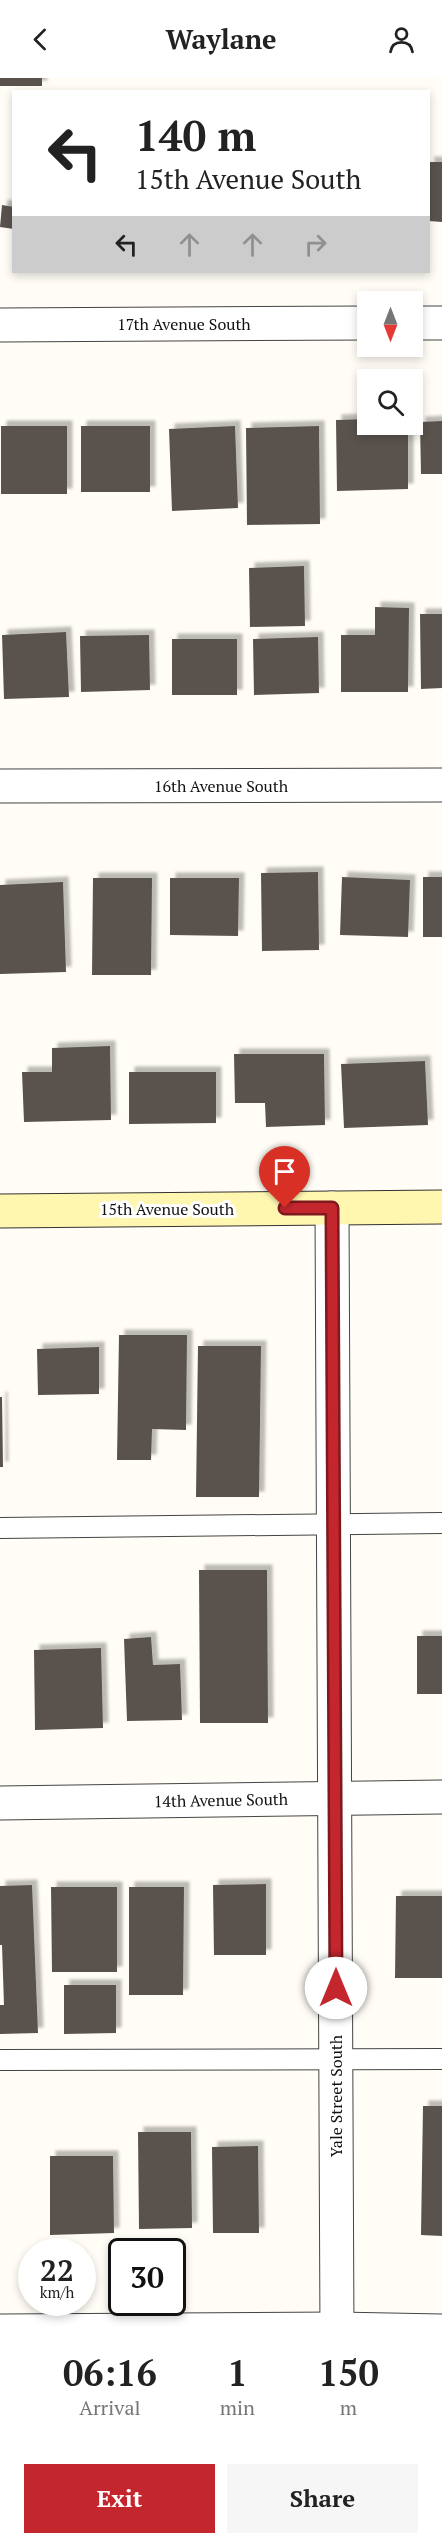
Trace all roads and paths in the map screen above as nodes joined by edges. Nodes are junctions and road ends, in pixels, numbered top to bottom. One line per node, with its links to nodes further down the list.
1 (357, 323): 4 (street, 17th Avenue South)
2 (423, 323): 3 (street)
3 (442, 323)
4 (0, 325)
5 (442, 785): 6 (street, 16th Avenue South)
6 (0, 786)
7 (442, 1207): 8 (street, 15th Avenue South)
8 (332, 1208): 9 (street, 15th Avenue South); 11 (street, Yale Street South)
9 (0, 1210)
10 (442, 1523): 11 (lane)
11 (333, 1525): 12 (lane); 14 (street, Yale Street South)
12 (0, 1528)
13 (442, 1797): 14 (street, 14th Avenue South)
14 (335, 1798): 15 (street, 14th Avenue South); 16 (street, Yale Street South)
15 (0, 1803)
16 (336, 2059): 17 (lane); 18 (lane); 21 (street, Yale Street South)
17 (442, 2059)
18 (0, 2060)
19 (0, 2331): 21 (street)
20 (442, 2331): 21 (street)
21 (337, 2332)

